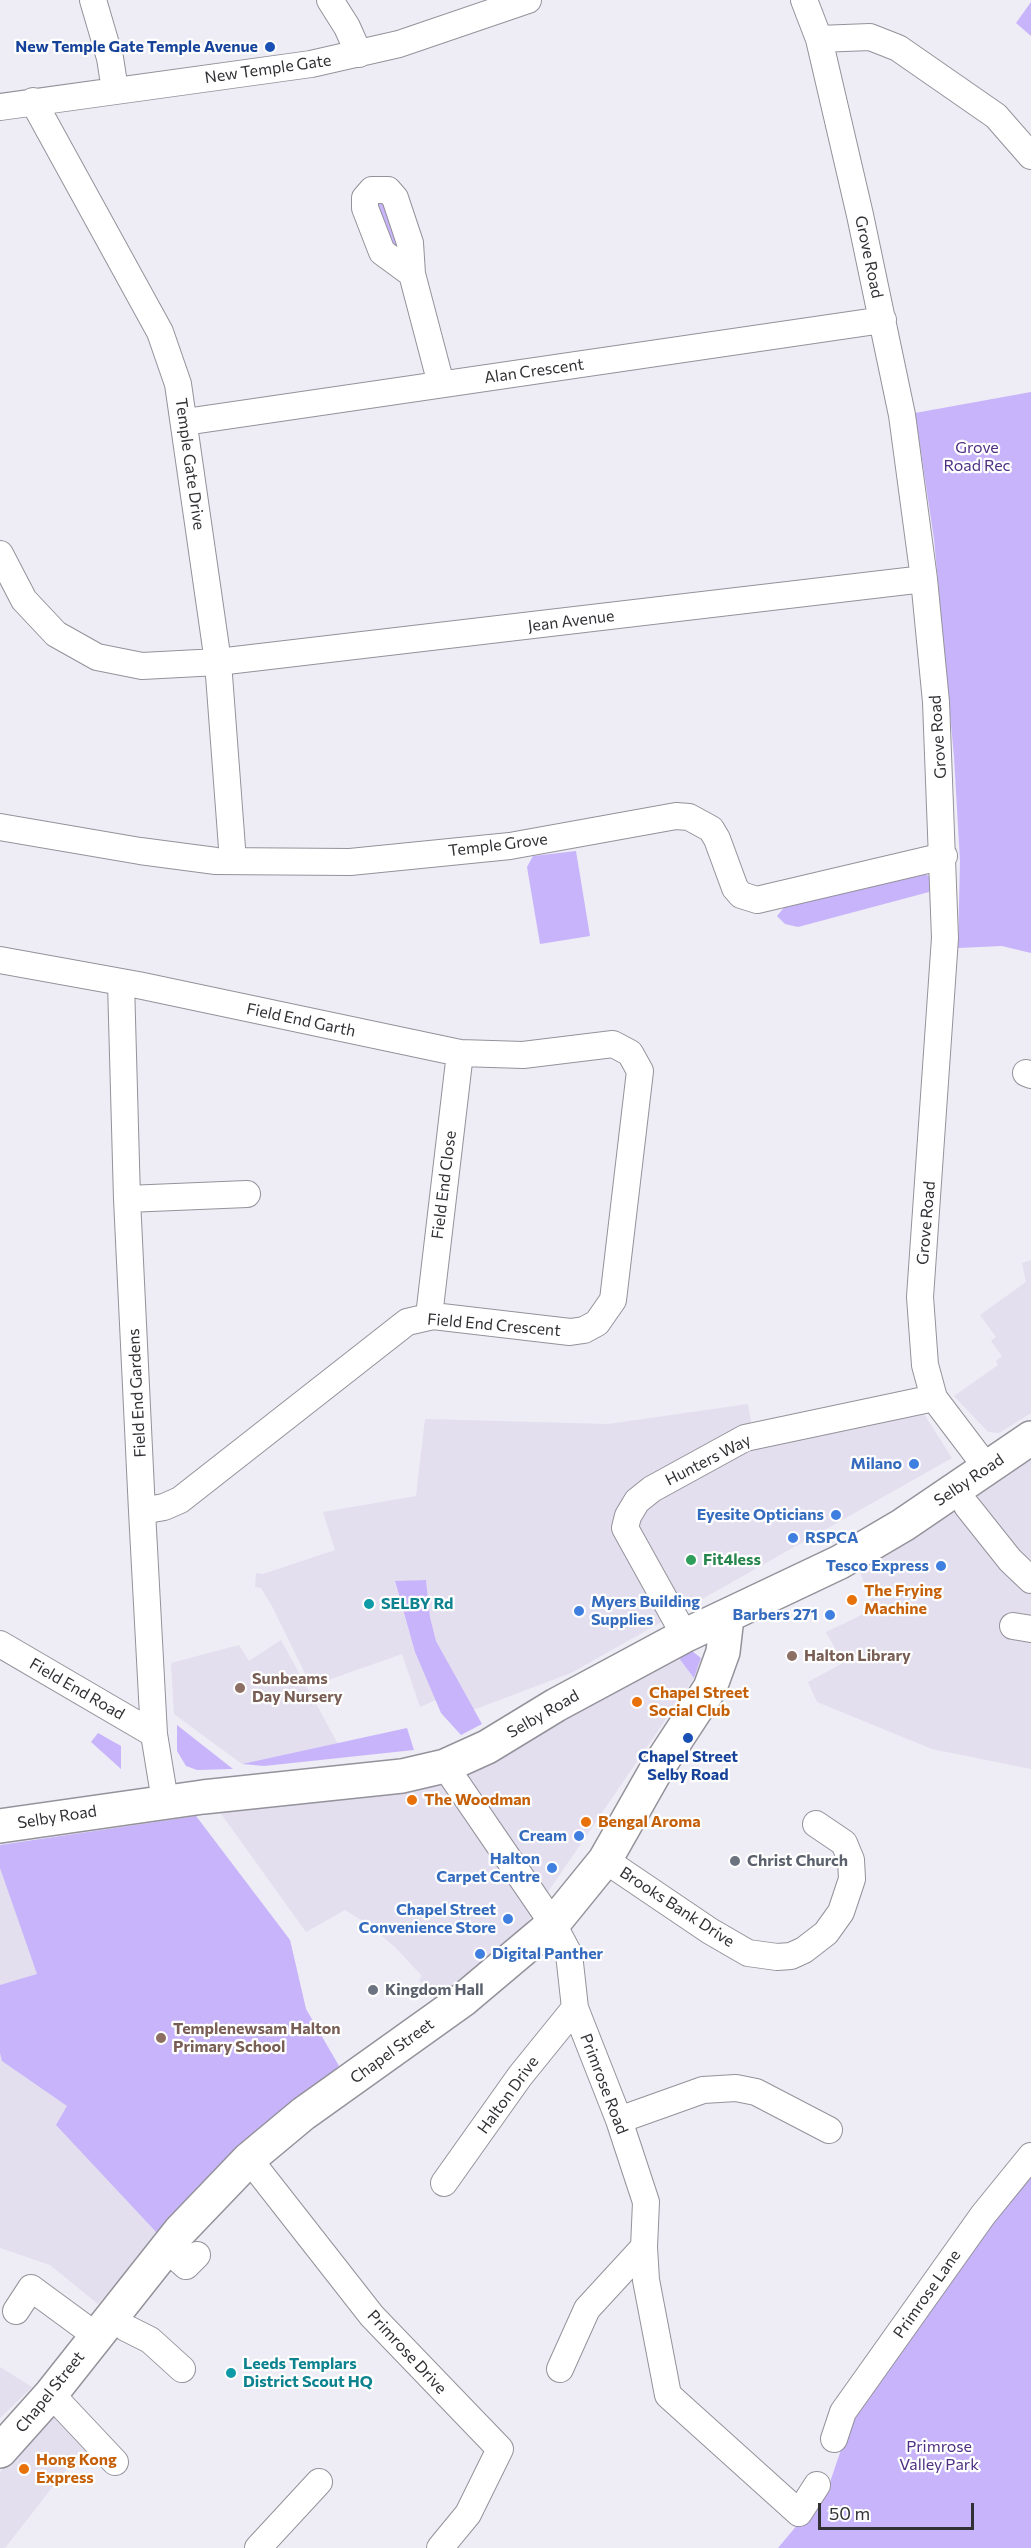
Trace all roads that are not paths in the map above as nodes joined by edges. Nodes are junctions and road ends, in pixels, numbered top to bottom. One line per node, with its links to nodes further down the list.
1 (93, 0): 7 (street)
2 (330, 0): 6 (street)
3 (528, 0): 6 (street, New Temple Gate)
4 (804, 0): 5 (street, Grove Road)
5 (819, 39): 10 (street); 12 (street, Grove Road)
6 (358, 54): 7 (street, New Temple Gate)
7 (115, 90): 8 (street, New Temple Gate)
8 (33, 101): 9 (street, New Temple Gate); 14 (street, Temple Gate Drive)
9 (0, 107)
10 (1031, 156)
11 (412, 274): 13 (street)
12 (883, 320): 13 (street, Alan Crescent); 16 (street, Grove Road)
13 (441, 384): 14 (street, Alan Crescent)
14 (185, 422): 17 (street, Temple Gate Drive)
15 (0, 554): 17 (street, Jean Avenue)
16 (924, 579): 17 (street, Jean Avenue); 19 (street, Grove Road)
17 (218, 662): 20 (street, Temple Gate Drive)
18 (0, 827): 20 (street, Temple Grove)
19 (944, 856): 20 (street, Temple Grove); 28 (street, Grove Road)
20 (233, 861)
21 (0, 960): 22 (street, Field End Garth)
22 (122, 983): 24 (street, Field End Garth); 26 (street, Field End Gardens)
23 (602, 1044): 24 (street, Field End Garth); 27 (street, Field End Crescent)
24 (460, 1053): 27 (street, Field End Close)
25 (248, 1194): 26 (street)
26 (127, 1199): 32 (street, Field End Gardens)
27 (429, 1316): 32 (street, Field End Crescent)
28 (934, 1398): 30 (street, Grove Road); 35 (street, Hunters Way)
29 (1031, 1438): 30 (main road, Selby Road)
30 (987, 1468): 34 (main road, Selby Road)
31 (967, 1506): 33 (street)
32 (142, 1511): 37 (street, Field End Gardens)
33 (1031, 1580)
34 (727, 1617): 35 (main road, Selby Road); 42 (main road, Chapel Street)
35 (685, 1636): 38 (main road, Selby Road)
36 (0, 1644): 37 (street, Field End Road)
37 (154, 1734): 39 (street, Field End Gardens)
38 (445, 1766): 39 (main road, Selby Road); 43 (street, Primrose Road)
39 (165, 1802): 41 (main road, Selby Road)
40 (816, 1824): 42 (street, Brooks Bank Drive)
41 (0, 1826)
42 (605, 1860): 43 (main road, Chapel Street)
43 (552, 1924): 44 (street, Primrose Road); 48 (main road, Chapel Street)
44 (575, 2008): 45 (street, Primrose Road); 49 (street, Halton Drive)
45 (619, 2120): 46 (street); 50 (street, Primrose Road)
46 (829, 2130)
47 (1031, 2156): 56 (street, Primrose Lane)
48 (249, 2158): 52 (main road, Chapel Street); 62 (street, Primrose Drive)
49 (444, 2184)
50 (644, 2247): 53 (street); 60 (street, Primrose Road)
51 (16, 2311): 52 (street)
52 (104, 2325): 54 (street); 55 (main road, Chapel Street)
53 (560, 2369)
54 (182, 2376)
55 (51, 2394): 57 (main road, Chapel Street); 58 (street)
56 (834, 2439)
57 (0, 2451)
58 (115, 2462)
59 (319, 2482): 61 (street)
60 (818, 2485)
61 (258, 2548)
62 (440, 2548)

